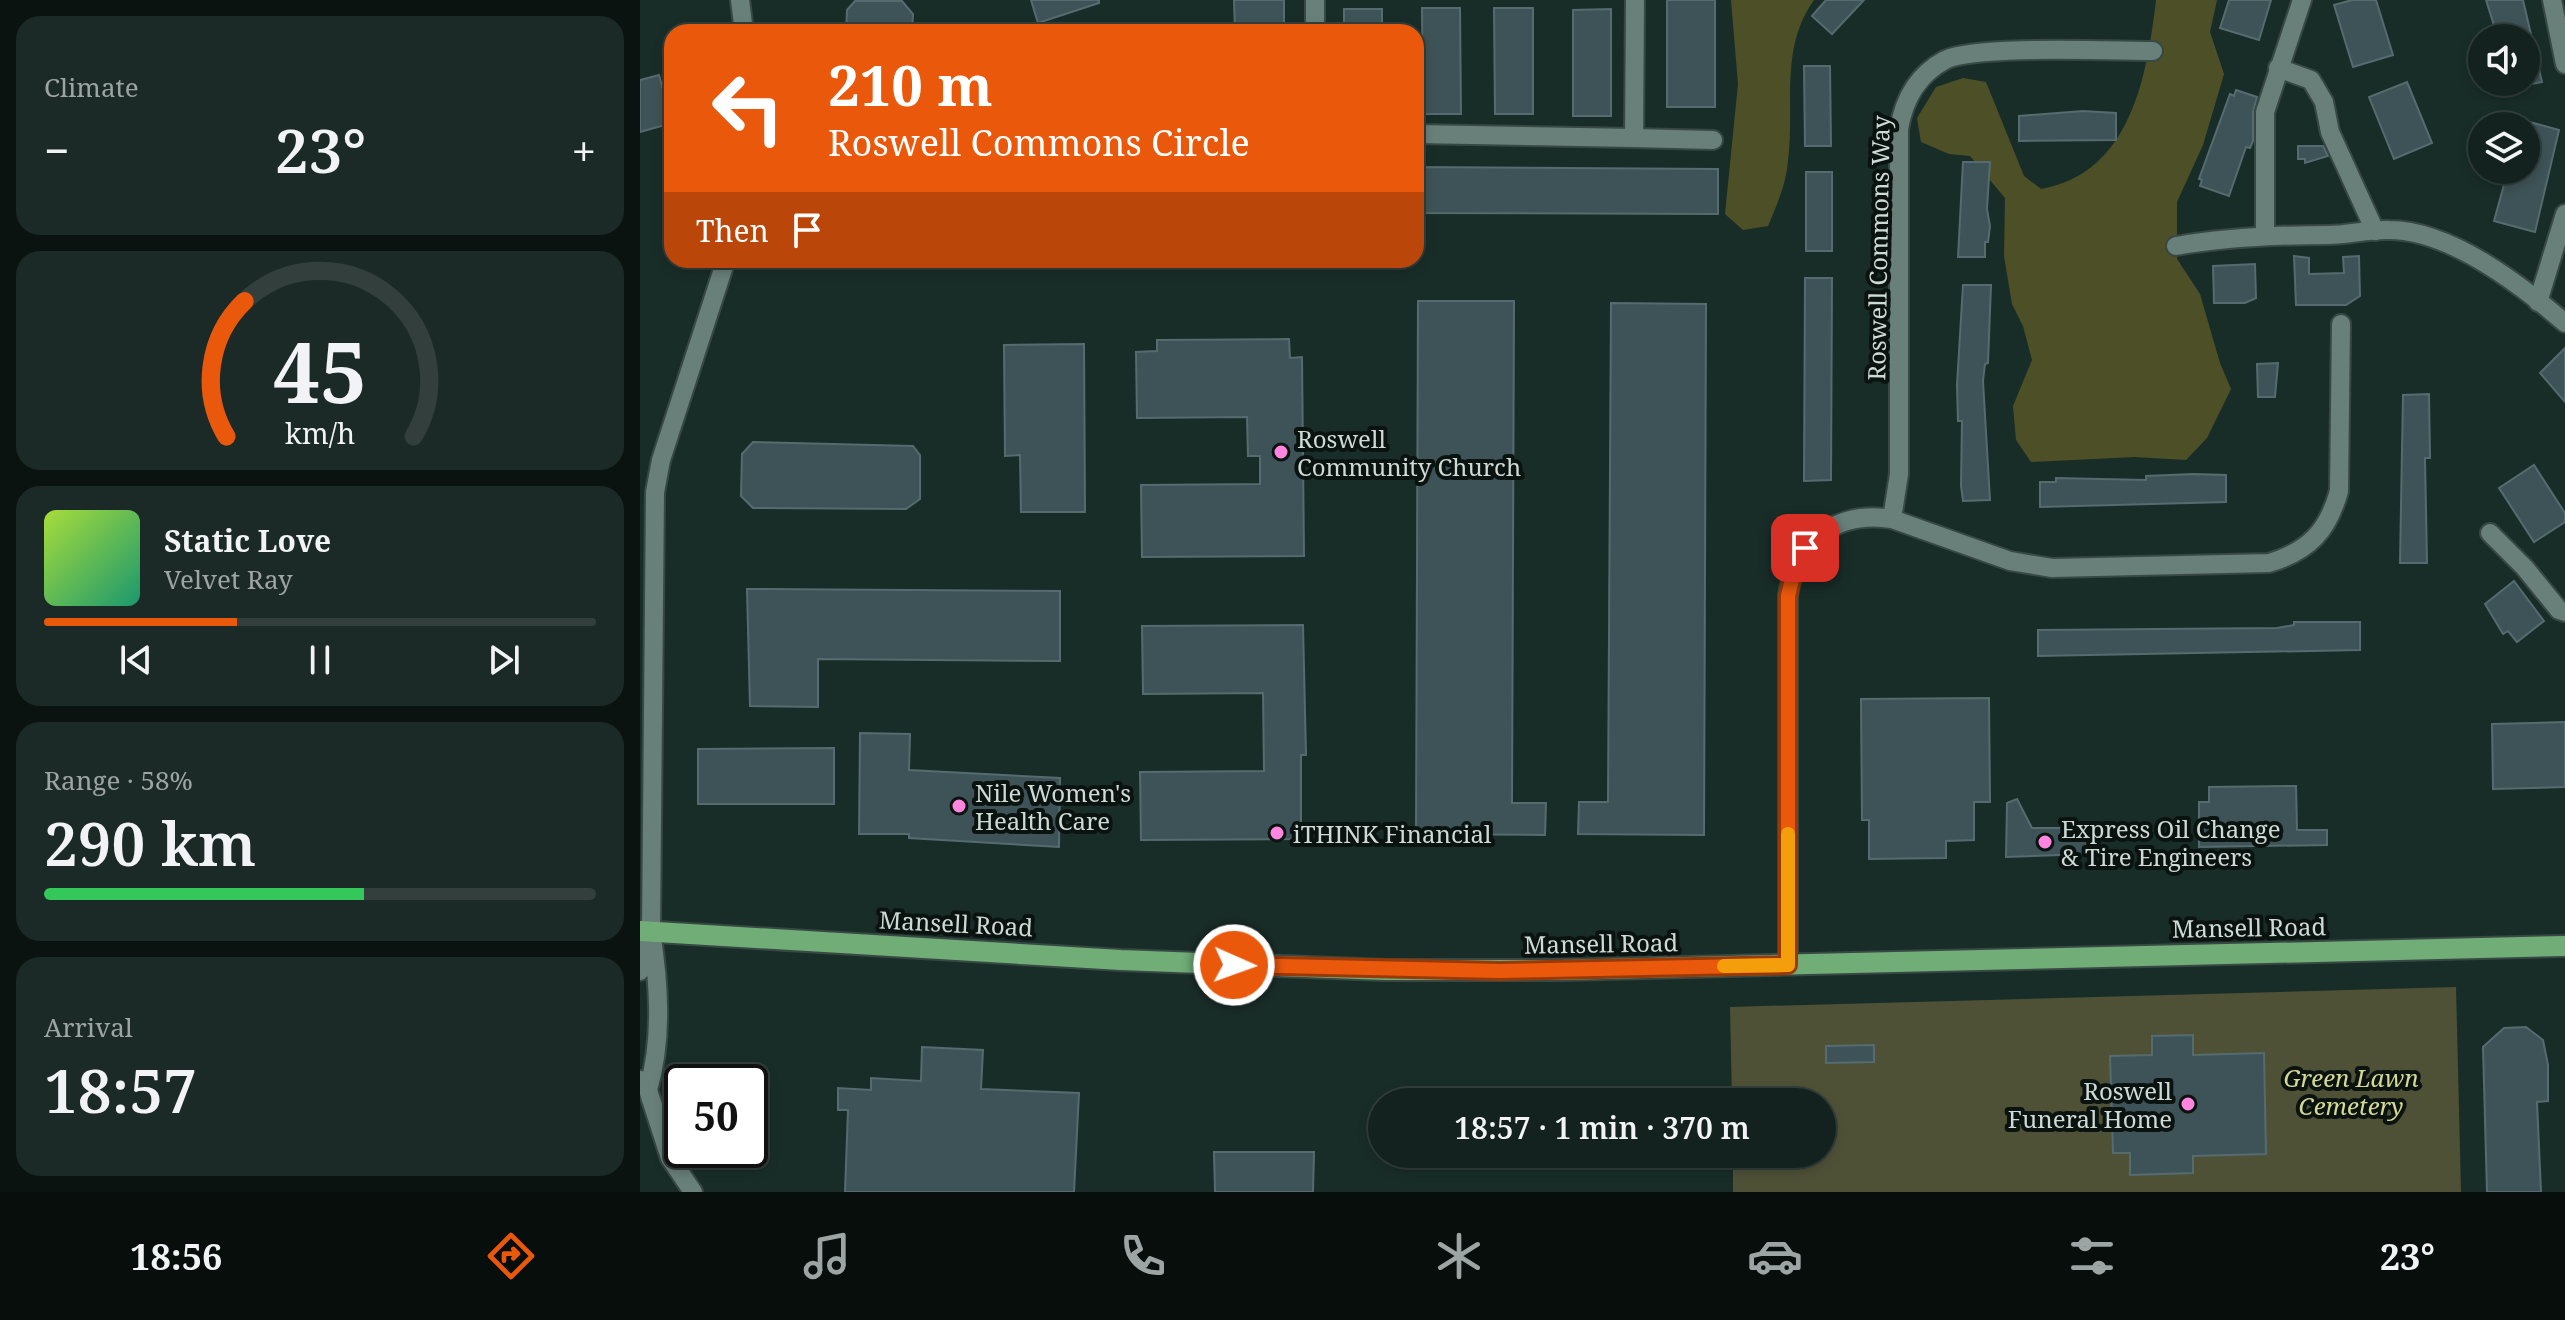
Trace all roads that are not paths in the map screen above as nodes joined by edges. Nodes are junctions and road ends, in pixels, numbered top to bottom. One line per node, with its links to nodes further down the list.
1 (740, 0): 6 (street)
2 (1315, 0): 7 (street)
3 (1635, 0): 12 (street)
4 (2302, 0): 10 (street)
5 (2552, 0): 9 (street)
6 (743, 24)
7 (1315, 24)
8 (2153, 51): 23 (street, Roswell Commons Way)
9 (2565, 64)
10 (2278, 68): 15 (street); 16 (street)
11 (1424, 134): 12 (street)
12 (1634, 138): 13 (street)
13 (1713, 140)
14 (2565, 214): 19 (street)
15 (2375, 231): 16 (street); 19 (street)
16 (2265, 234): 17 (street)
17 (2176, 246)
18 (723, 268): 22 (street)
19 (2538, 302): 20 (street)
20 (2565, 323)
21 (2341, 324): 23 (street)
22 (647, 493): 24 (street)
23 (1892, 519): 29 (street)
24 (648, 526): 27 (street)
25 (2490, 533): 26 (street)
26 (2565, 612)
27 (645, 931): 29 (main road, Mansell Road); 30 (street); 31 (street)
28 (2565, 946): 29 (main road, Mansell Road)
29 (1788, 965)
30 (640, 971)
31 (644, 1083): 32 (street)
32 (693, 1192)

